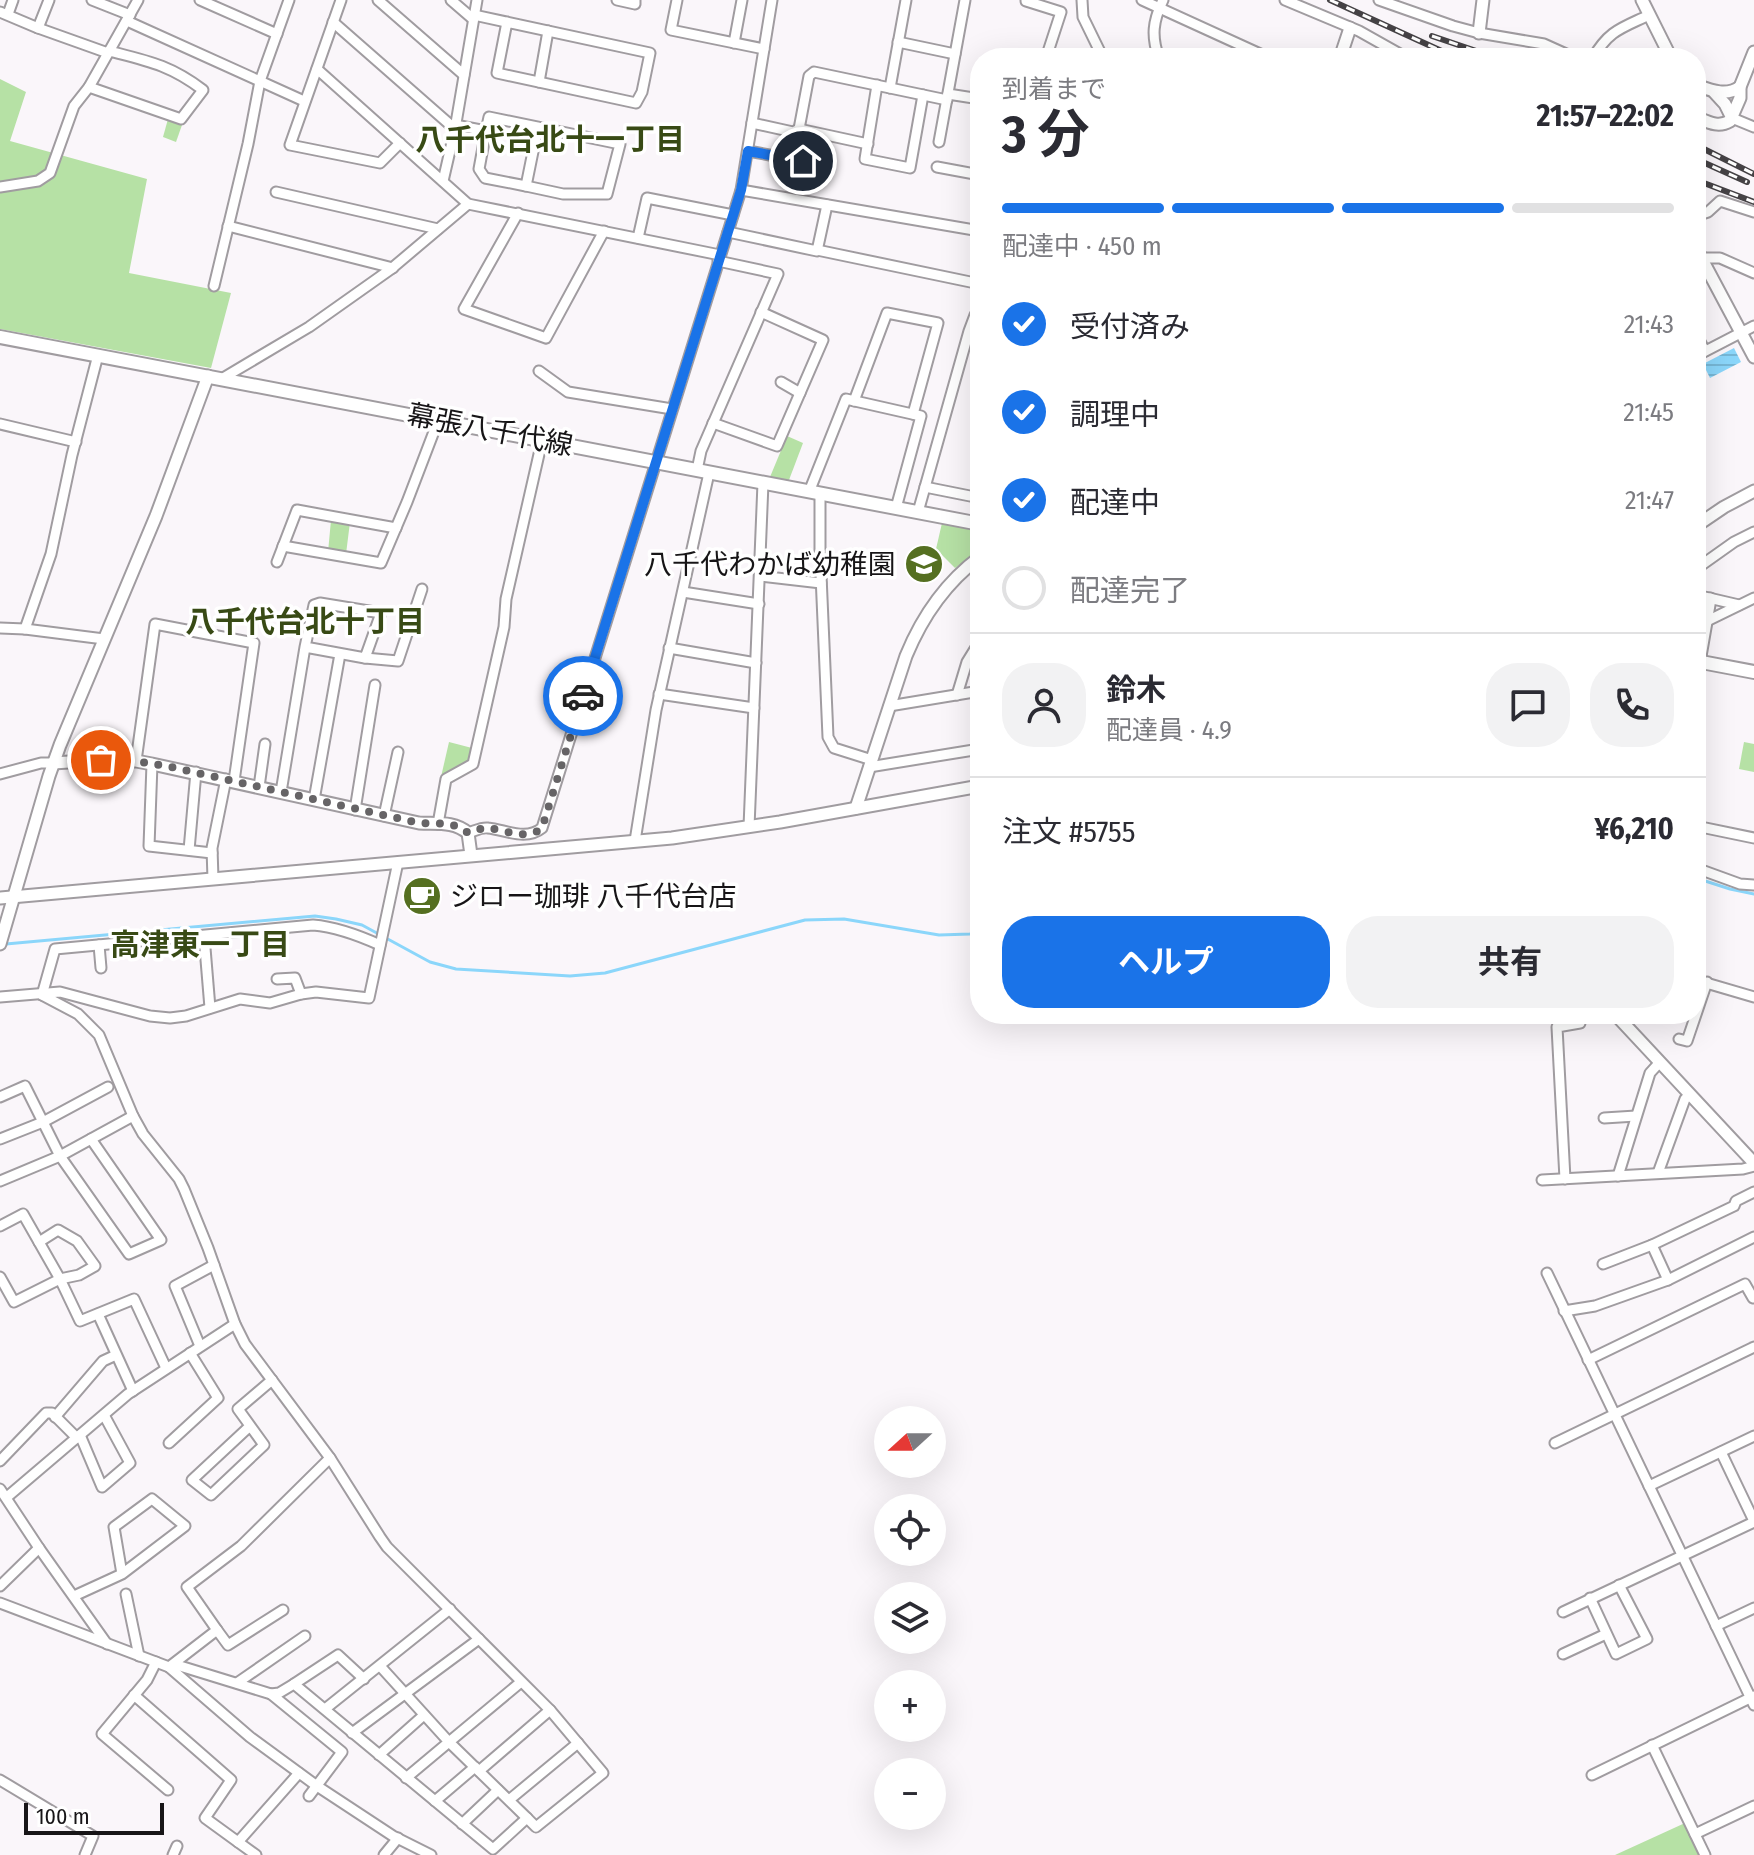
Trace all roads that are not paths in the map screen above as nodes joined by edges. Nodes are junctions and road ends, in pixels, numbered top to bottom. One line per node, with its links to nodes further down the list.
1 (13, 0): 26 (street)
2 (49, 0): 32 (street)
3 (92, 0): 29 (street)
4 (138, 0): 29 (street)
5 (200, 0): 36 (street)
6 (289, 0): 36 (street)
7 (341, 0): 30 (street)
8 (378, 0): 53 (street)
9 (451, 0): 28 (street)
10 (477, 0): 28 (street)
11 (617, 0): 12 (street)
12 (635, 0)
13 (677, 0): 38 (street)
14 (742, 0): 38 (street)
15 (772, 0): 48 (street)
16 (906, 0): 37 (street)
17 (965, 0): 51 (street)
18 (1026, 0): 39 (street)
19 (1082, 0): 40 (street)
20 (1142, 0): 25 (street)
21 (1285, 0): 33 (street)
22 (1483, 0): 35 (street)
23 (1642, 0): 27 (street)
24 (1382, 1): 35 (street)
25 (1161, 4): 41 (street); 42 (street)
26 (4, 13): 32 (street)
27 (1649, 15): 46 (street); 47 (street)
28 (474, 17): 31 (street); 53 (street)
29 (128, 18): 49 (street); 54 (street)
30 (333, 22): 52 (street); 69 (street)
31 (507, 22): 34 (street); 55 (street)
32 (38, 28): 49 (street)
33 (1350, 28): 43 (street); 44 (street)
34 (548, 31): 55 (street); 55 (street)
35 (1479, 33): 45 (street)
36 (277, 34): 54 (street)
37 (898, 42): 51 (street); 59 (street)
38 (734, 43): 48 (street)
39 (1049, 48)
40 (1098, 48)
41 (1155, 48)
42 (1249, 48)
43 (1343, 48)
44 (1388, 48)
45 (1553, 48)
46 (1599, 48)
47 (1666, 48)
48 (764, 49): 68 (street)
49 (109, 52): 57 (street); 57 (street)
50 (1754, 52): 58 (street)
51 (955, 54): 63 (street)
52 (317, 69): 65 (street); 75 (street)
53 (464, 75): 69 (street)
54 (260, 81): 65 (street); 92 (street)
55 (539, 82)
56 (877, 85): 59 (street); 72 (street); 76 (street)
57 (89, 87): 83 (street)
58 (1740, 87): 61 (street); 66 (street)
59 (890, 88): 62 (street)
60 (1706, 89): 61 (street)
61 (1714, 92): 66 (street)
62 (923, 95): 63 (street); 76 (street)
63 (947, 97): 64 (street); 74 (street)
64 (970, 98)
65 (304, 101): 75 (street)
66 (1732, 118): 67 (street); 71 (street)
67 (1706, 121)
68 (752, 123): 72 (street); 77 (street)
69 (455, 127): 73 (street); 81 (street)
70 (538, 127): 73 (street); 82 (street); 82 (street)
71 (1754, 127)
72 (799, 129): 76 (street)
73 (486, 131): 82 (street)
74 (939, 142)
75 (400, 143): 81 (street)
76 (868, 144)
77 (748, 151): 78 (street); 84 (street)
78 (829, 166)
79 (937, 167): 80 (street)
80 (970, 173)
81 (443, 181): 86 (street)
82 (526, 186)
83 (0, 187)
84 (741, 190): 87 (street); 91 (street)
85 (276, 192): 93 (street)
86 (468, 204): 89 (street); 93 (street)
87 (827, 205): 94 (street); 98 (street)
88 (1754, 212): 90 (street)
89 (518, 213): 95 (street); 95 (street)
90 (1706, 213)
91 (733, 215): 96 (street); 97 (street)
92 (228, 226): 102 (street); 105 (street)
93 (438, 229): 102 (street)
94 (970, 229)
95 (604, 231): 97 (street)
96 (728, 232): 98 (street); 100 (street)
97 (638, 238): 100 (street)
98 (817, 250): 104 (street)
99 (1706, 255): 103 (street)
100 (719, 258): 106 (street); 120 (street)
101 (1706, 266): 109 (street)
102 (393, 268): 116 (street)
103 (1754, 274)
104 (970, 282)
105 (214, 286)
106 (761, 312): 118 (street); 123 (street)
107 (1754, 326): 109 (street)
108 (970, 328): 130 (street)
109 (1741, 333): 111 (street); 113 (street)
110 (0, 337): 112 (main road, 幕張八千代線)
111 (1706, 351)
112 (98, 355): 115 (main road, 幕張八千代線); 126 (street)
113 (1754, 357)
114 (539, 371): 120 (street)
115 (208, 376): 116 (main road, 幕張八千代線); 157 (street)
116 (223, 378): 122 (main road, 幕張八千代線)
117 (781, 382): 118 (street)
118 (800, 393): 123 (street)
119 (854, 401): 121 (street); 121 (street); 132 (street)
120 (672, 409): 127 (street)
121 (913, 414): 134 (street)
122 (438, 421): 125 (main road, 幕張八千代線); 138 (street)
123 (713, 423): 128 (street)
124 (0, 424): 126 (street)
125 (542, 441): 127 (main road, 幕張八千代線); 189 (street)
126 (76, 442): 156 (street)
127 (655, 463): 128 (main road, 幕張八千代線); 192 (street)
128 (703, 472): 129 (main road, 幕張八千代線); 147 (street)
129 (763, 483): 132 (main road, 幕張八千代線); 144 (street)
130 (925, 487): 133 (street); 135 (street)
131 (1754, 491): 136 (street)
132 (814, 493): 134 (main road, 幕張八千代線); 145 (street)
133 (970, 495)
134 (896, 508): 135 (main road, 幕張八千代線)
135 (918, 512): 137 (main road, 幕張八千代線)
136 (1706, 519)
137 (970, 522)
138 (396, 528): 140 (street); 140 (street)
139 (1754, 532): 142 (street)
140 (283, 546): 141 (street)
141 (277, 562)
142 (1706, 562)
143 (970, 566): 170 (street)
144 (760, 576): 145 (street); 151 (street)
145 (821, 583): 177 (street)
146 (422, 589): 162 (street)
147 (683, 592): 151 (street); 159 (street)
148 (1706, 598): 150 (street)
149 (1754, 598): 152 (street)
150 (1710, 599): 152 (street); 153 (street)
151 (759, 604): 163 (street)
152 (1740, 605): 153 (street)
153 (1707, 621): 154 (street)
154 (1706, 626)
155 (0, 628): 156 (street)
156 (25, 629): 157 (street)
157 (104, 639): 176 (street)
158 (305, 647): 160 (street); 162 (street); 184 (street)
159 (669, 648): 163 (street); 168 (street)
160 (340, 654): 162 (street); 185 (street)
161 (970, 657): 169 (street)
162 (365, 658)
163 (756, 663): 171 (street)
164 (1706, 663): 165 (main road)
165 (1754, 672)
166 (375, 685): 187 (street)
167 (970, 693): 169 (street)
168 (659, 694): 171 (street); 194 (street)
169 (957, 695): 170 (street)
170 (889, 706): 177 (street)
171 (754, 708): 190 (street)
172 (265, 744): 182 (street)
173 (970, 750): 177 (street)
174 (398, 752): 188 (street)
175 (136, 761): 176 (street); 178 (street); 181 (street)
176 (53, 763): 180 (street); 202 (street)
177 (870, 763): 186 (street)
178 (152, 764): 179 (street); 195 (street)
179 (196, 772): 181 (street); 195 (street)
180 (0, 774)
181 (230, 780): 182 (street); 196 (street)
182 (259, 787): 184 (street)
183 (970, 788): 186 (street)
184 (281, 792): 185 (street)
185 (314, 800): 187 (street)
186 (856, 808): 190 (street)
187 (355, 810): 188 (street)
188 (384, 816): 189 (street)
189 (438, 824): 192 (street)
190 (749, 827): 194 (street)
191 (1706, 828): 193 (street)
192 (468, 833): 197 (street)
193 (1754, 838)
194 (635, 841): 197 (street)
195 (189, 850): 196 (street)
196 (212, 853): 200 (street)
197 (471, 855): 198 (street)
198 (398, 862): 200 (street); 205 (street)
199 (1706, 872): 201 (street)
200 (213, 879): 202 (street)
201 (1754, 885)
202 (6, 897): 204 (street)
203 (204, 936): 205 (street); 206 (street); 215 (street)
204 (1, 941)
205 (380, 944): 211 (street)
206 (99, 945): 207 (street); 212 (street)
207 (101, 968)
208 (277, 979): 211 (street)
209 (1707, 982): 210 (street); 214 (street)
210 (1706, 985)
211 (301, 994): 215 (street)
212 (42, 995): 213 (street); 215 (street); 224 (street)
213 (0, 997)
214 (1754, 997)
215 (210, 1008)
216 (1574, 1024): 234 (street)
217 (1624, 1024): 220 (street)
218 (1693, 1024): 219 (street)
219 (1679, 1039)
220 (1660, 1062): 222 (street); 225 (street)
221 (108, 1087): 227 (street)
222 (1690, 1095): 231 (street); 232 (street)
223 (0, 1097): 227 (street)
224 (133, 1116): 229 (street); 243 (street)
225 (1636, 1116): 226 (street); 233 (street)
226 (1604, 1118)
227 (43, 1122): 228 (street); 230 (street)
228 (0, 1139)
229 (91, 1139): 230 (street); 230 (street)
230 (60, 1156): 236 (street)
231 (1753, 1161): 232 (street)
232 (1658, 1173): 233 (street)
233 (1618, 1176): 234 (street)
234 (1565, 1179): 235 (street)
235 (1542, 1180)
236 (0, 1181)
237 (1754, 1192): 241 (street)
238 (0, 1226): 240 (street)
239 (1754, 1237): 247 (street)
240 (39, 1242): 246 (street); 246 (street)
241 (1652, 1245): 242 (street); 247 (street)
242 (1603, 1264)
243 (214, 1265): 251 (street); 252 (street)
244 (1547, 1273): 249 (street)
245 (0, 1277): 246 (street)
246 (60, 1279): 250 (street)
247 (1668, 1280): 249 (street)
248 (1754, 1297): 256 (street)
249 (1564, 1311): 256 (street)
250 (98, 1314): 255 (street); 257 (street)
251 (235, 1324): 252 (street); 258 (street)
252 (200, 1346): 254 (street)
253 (1754, 1347): 260 (street)
254 (190, 1353): 257 (street); 266 (street)
255 (116, 1355): 259 (street); 262 (street)
256 (1588, 1360): 260 (street)
257 (166, 1368): 259 (street)
258 (272, 1380): 263 (street); 269 (street)
259 (133, 1391): 261 (street)
260 (1614, 1414): 267 (street); 271 (street)
261 (104, 1415): 264 (street); 264 (street)
262 (55, 1417): 264 (street); 270 (street)
263 (250, 1426): 263 (street)
264 (79, 1436): 272 (street)
265 (1754, 1436): 268 (street)
266 (169, 1443)
267 (1555, 1443)
268 (1721, 1452): 271 (street); 273 (street)
269 (330, 1458): 284 (street); 288 (street)
270 (0, 1461)
271 (1649, 1486): 275 (street)
272 (3, 1493): 274 (street)
273 (1754, 1522): 275 (street)
274 (39, 1548): 278 (street); 280 (street)
275 (1682, 1556): 277 (street); 287 (street)
276 (122, 1574): 276 (street); 280 (street)
277 (1619, 1585): 281 (street); 289 (street)
278 (0, 1586)
279 (126, 1594): 294 (street)
280 (74, 1596): 292 (street)
281 (1590, 1598): 286 (street); 289 (street)
282 (0, 1603): 292 (street)
283 (1754, 1608): 287 (street)
284 (450, 1609): 291 (street); 296 (street)
285 (283, 1610): 288 (street)
286 (1563, 1612)
287 (1716, 1626): 305 (street)
288 (217, 1630): 297 (street)
289 (1606, 1634): 293 (street)
290 (305, 1636): 300 (street)
291 (479, 1639): 299 (street); 302 (street)
292 (107, 1644): 294 (street)
293 (1563, 1654)
294 (139, 1656): 295 (street)
295 (156, 1662): 297 (street); 304 (street)
296 (380, 1666): 298 (street); 302 (street)
297 (169, 1667): 300 (street); 315 (street)
298 (364, 1679): 301 (street); 306 (street)
299 (521, 1682): 307 (street); 310 (street)
300 (237, 1683): 303 (street)
301 (294, 1684): 303 (street); 306 (street)
302 (406, 1693): 308 (street); 309 (street)
303 (271, 1694): 319 (street)
304 (134, 1695): 320 (street); 330 (street)
305 (1753, 1700): 312 (street)
306 (325, 1709): 309 (street)
307 (550, 1710): 311 (street); 314 (street)
308 (424, 1715): 310 (street); 313 (street)
309 (352, 1733): 313 (street)
310 (449, 1742): 314 (street); 317 (street)
311 (578, 1743): 323 (street); 326 (street)
312 (1652, 1745): 316 (street); 328 (street)
313 (379, 1755): 317 (street)
314 (477, 1769): 321 (street); 324 (street)
315 (299, 1773): 319 (street); 330 (street)
316 (1592, 1775)
317 (406, 1778): 324 (street)
318 (0, 1780): 331 (street)
319 (317, 1786): 322 (street); 329 (street)
320 (168, 1790)
321 (498, 1790): 323 (street); 327 (street)
322 (309, 1796)
323 (509, 1800): 326 (street)
324 (435, 1801): 327 (street)
325 (1754, 1806): 328 (street)
326 (527, 1818): 327 (street)
327 (462, 1824)
328 (1695, 1834): 335 (street)
329 (398, 1838): 333 (street); 334 (street)
330 (238, 1842): 332 (street)
331 (85, 1855)
332 (256, 1855)
333 (384, 1855)
334 (431, 1855)
335 (1705, 1855)

